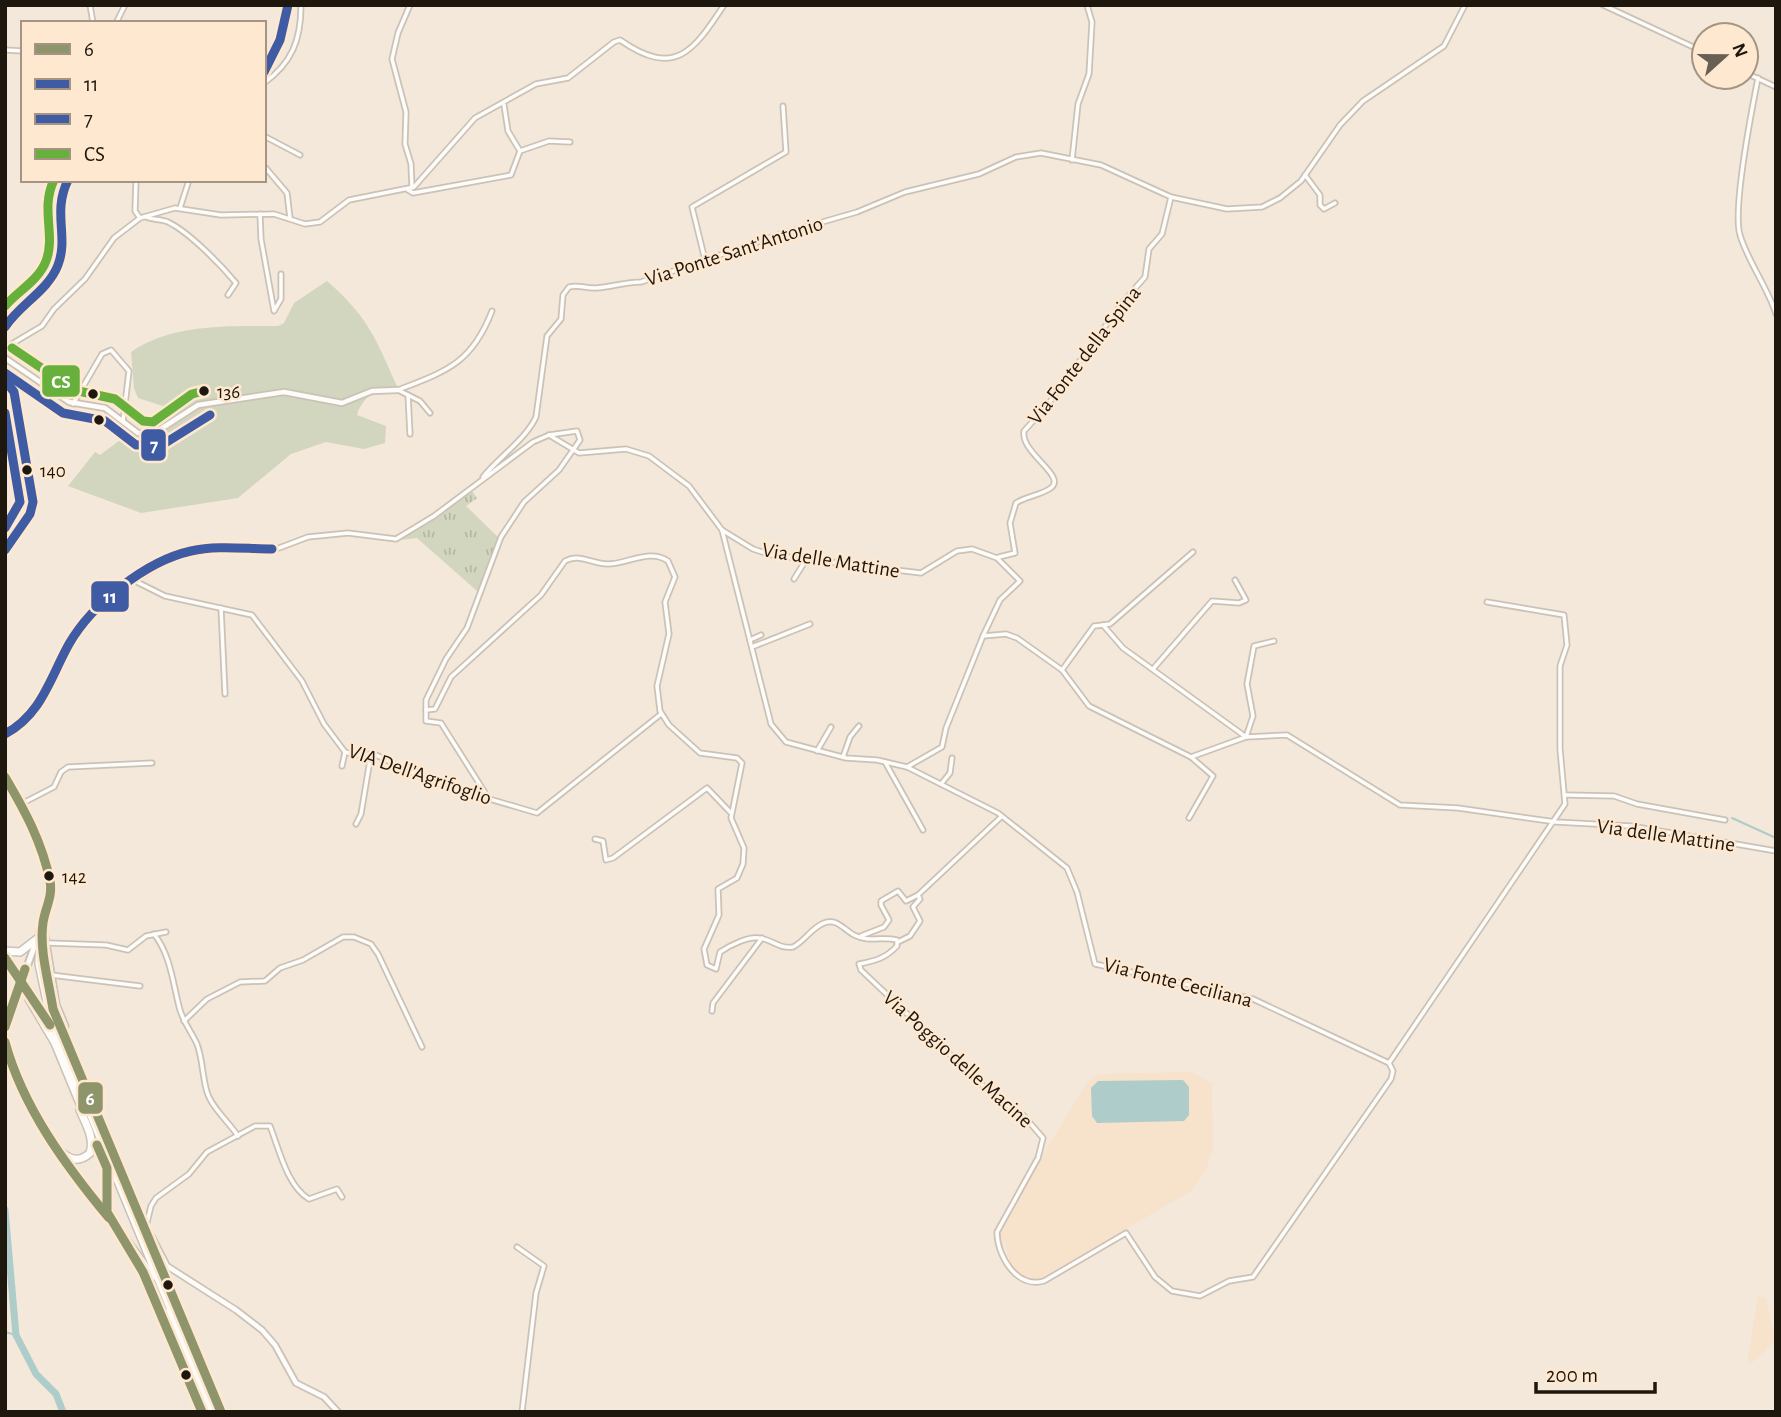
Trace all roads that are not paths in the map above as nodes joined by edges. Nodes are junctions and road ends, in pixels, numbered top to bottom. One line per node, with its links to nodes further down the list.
1 (125, 5): 9 (street)
2 (288, 5): 11 (main road)
3 (301, 5): 13 (street)
4 (410, 5): 29 (street)
5 (724, 5): 16 (street)
6 (1087, 5): 22 (street)
7 (1465, 5): 24 (street)
8 (1603, 5): 10 (street)
9 (117, 21)
10 (1690, 45)
11 (266, 68)
12 (1760, 79): 14 (street)
13 (266, 81)
14 (1776, 87)
15 (1756, 91): 43 (street)
16 (503, 105): 20 (street); 29 (street)
17 (783, 106): 38 (street)
18 (266, 136): 21 (street)
19 (570, 142): 20 (street)
20 (520, 151): 30 (street)
21 (300, 156)
22 (1072, 159): 31 (street, Via Ponte Sant'Antonio); 38 (street, Via Ponte Sant'Antonio)
23 (266, 168): 37 (street)
24 (1306, 175): 31 (street); 32 (street)
25 (54, 182): 40 (street)
26 (67, 182): 40 (main road)
27 (136, 182): 36 (street)
28 (188, 182): 33 (street)
29 (412, 188): 30 (street)
30 (406, 189): 37 (street)
31 (1171, 197): 61 (street, Via Fonte della Spina)
32 (1335, 203)
33 (180, 208): 34 (street); 35 (street)
34 (260, 214): 37 (street); 39 (street)
35 (146, 216): 36 (street); 41 (street)
36 (140, 218): 45 (street)
37 (290, 218)
38 (705, 260): 56 (street, Via Ponte Sant'Antonio)
39 (281, 274)
40 (50, 278): 44 (main road)
41 (228, 295)
42 (492, 311): 48 (street)
43 (1776, 314)
44 (5, 327)
45 (5, 348)
46 (5, 360): 50 (main road)
47 (5, 380): 58 (main road)
48 (398, 390): 49 (street); 52 (main road)
49 (408, 396): 51 (street); 53 (street)
50 (73, 404): 52 (main road); 52 (street)
51 (430, 413)
52 (123, 421)
53 (410, 434)
54 (549, 435): 55 (street, Via delle Mattine); 55 (street); 56 (street)
55 (574, 447): 57 (street, Via delle Mattine); 77 (street)
56 (479, 482): 63 (street)
57 (722, 530): 60 (street, Via delle Mattine); 71 (street, Via Fonte Ceciliana)
58 (5, 550)
59 (1193, 552): 68 (street)
60 (804, 558): 61 (street, Via delle Mattine); 62 (street)
61 (997, 558): 70 (street)
62 (794, 579)
63 (135, 580): 66 (street, VIA Dell'Agrifoglio); 81 (street)
64 (1235, 580): 74 (street)
65 (1486, 601): 95 (street)
66 (221, 608): 76 (street); 84 (street, VIA Dell'Agrifoglio)
67 (810, 624): 73 (street)
68 (1103, 625): 74 (street); 75 (street)
69 (761, 635): 71 (street)
70 (983, 636): 75 (street); 92 (street)
71 (750, 640): 73 (street, Via Fonte Ceciliana)
72 (1274, 641): 82 (street)
73 (752, 647): 83 (street, Via Fonte Ceciliana)
74 (1153, 669): 82 (street)
75 (1062, 670): 87 (street)
76 (225, 694)
77 (426, 710): 78 (street); 96 (street)
78 (661, 714): 96 (street, VIA Dell'Agrifoglio); 98 (street)
79 (859, 726): 86 (street)
80 (831, 727): 83 (street)
81 (5, 734)
82 (1247, 737): 87 (street, Via delle Mattine); 102 (street, Via delle Mattine)
83 (817, 751): 86 (street, Via Fonte Ceciliana)
84 (345, 752): 85 (street, VIA Dell'Agrifoglio); 91 (street)
85 (371, 754): 96 (street, VIA Dell'Agrifoglio); 103 (street, VIA Dell'Agrifoglio)
86 (843, 757): 89 (street, Via Fonte Ceciliana)
87 (1191, 757): 100 (street)
88 (952, 758): 94 (street)
89 (885, 762): 92 (street, Via Fonte Ceciliana); 104 (street)
90 (152, 763): 97 (street)
91 (342, 766)
92 (907, 767): 94 (street, Via Fonte Ceciliana)
93 (5, 777): 97 (main road)
94 (941, 784): 99 (street, Via Fonte Ceciliana)
95 (1566, 795): 101 (street, Via delle Mattine); 102 (street)
96 (489, 799)
97 (21, 804): 108 (main road)
98 (731, 813): 105 (street); 112 (street)
99 (1001, 817): 107 (street); 126 (street, Via Fonte Ceciliana)
100 (1189, 818)
101 (1725, 820)
102 (1556, 822): 106 (street, Via delle Mattine); 126 (street)
103 (356, 824)
104 (923, 830)
105 (595, 839)
106 (1776, 851)
107 (918, 895): 111 (street); 113 (street, Via Poggio delle Macine)
108 (40, 931): 114 (street); 115 (highway); 123 (main road); 127 (highway); 131 (main road)
109 (166, 932): 110 (street)
110 (155, 934): 114 (street); 121 (street)
111 (859, 937): 112 (street); 113 (street)
112 (762, 938): 120 (street)
113 (898, 942): 126 (street, Via Poggio delle Macine)
114 (48, 943): 117 (street)
115 (6, 954): 119 (highway, bridge)
116 (5, 966): 119 (highway, bridge)
117 (51, 975): 118 (street); 122 (street)
118 (140, 986)
119 (31, 997): 127 (highway)
120 (712, 1011)
121 (184, 1021): 125 (street); 128 (street)
122 (66, 1026)
123 (5, 1028)
124 (5, 1041): 129 (main road)
125 (422, 1048)
126 (1390, 1063)
127 (69, 1069): 129 (highway); 130 (highway)
128 (238, 1136): 132 (street); 134 (street)
129 (61, 1152): 133 (main road)
130 (109, 1167): 131 (highway); 133 (highway); 136 (highway); 138 (highway)
131 (127, 1183): 134 (main road)
132 (342, 1197)
133 (111, 1221): 136 (highway); 137 (main road)
134 (147, 1233): 139 (main road); 140 (main road)
135 (517, 1247): 141 (street)
136 (152, 1277): 138 (highway)
137 (202, 1412)
138 (211, 1412)
139 (221, 1412)
140 (338, 1412)
141 (522, 1412)

